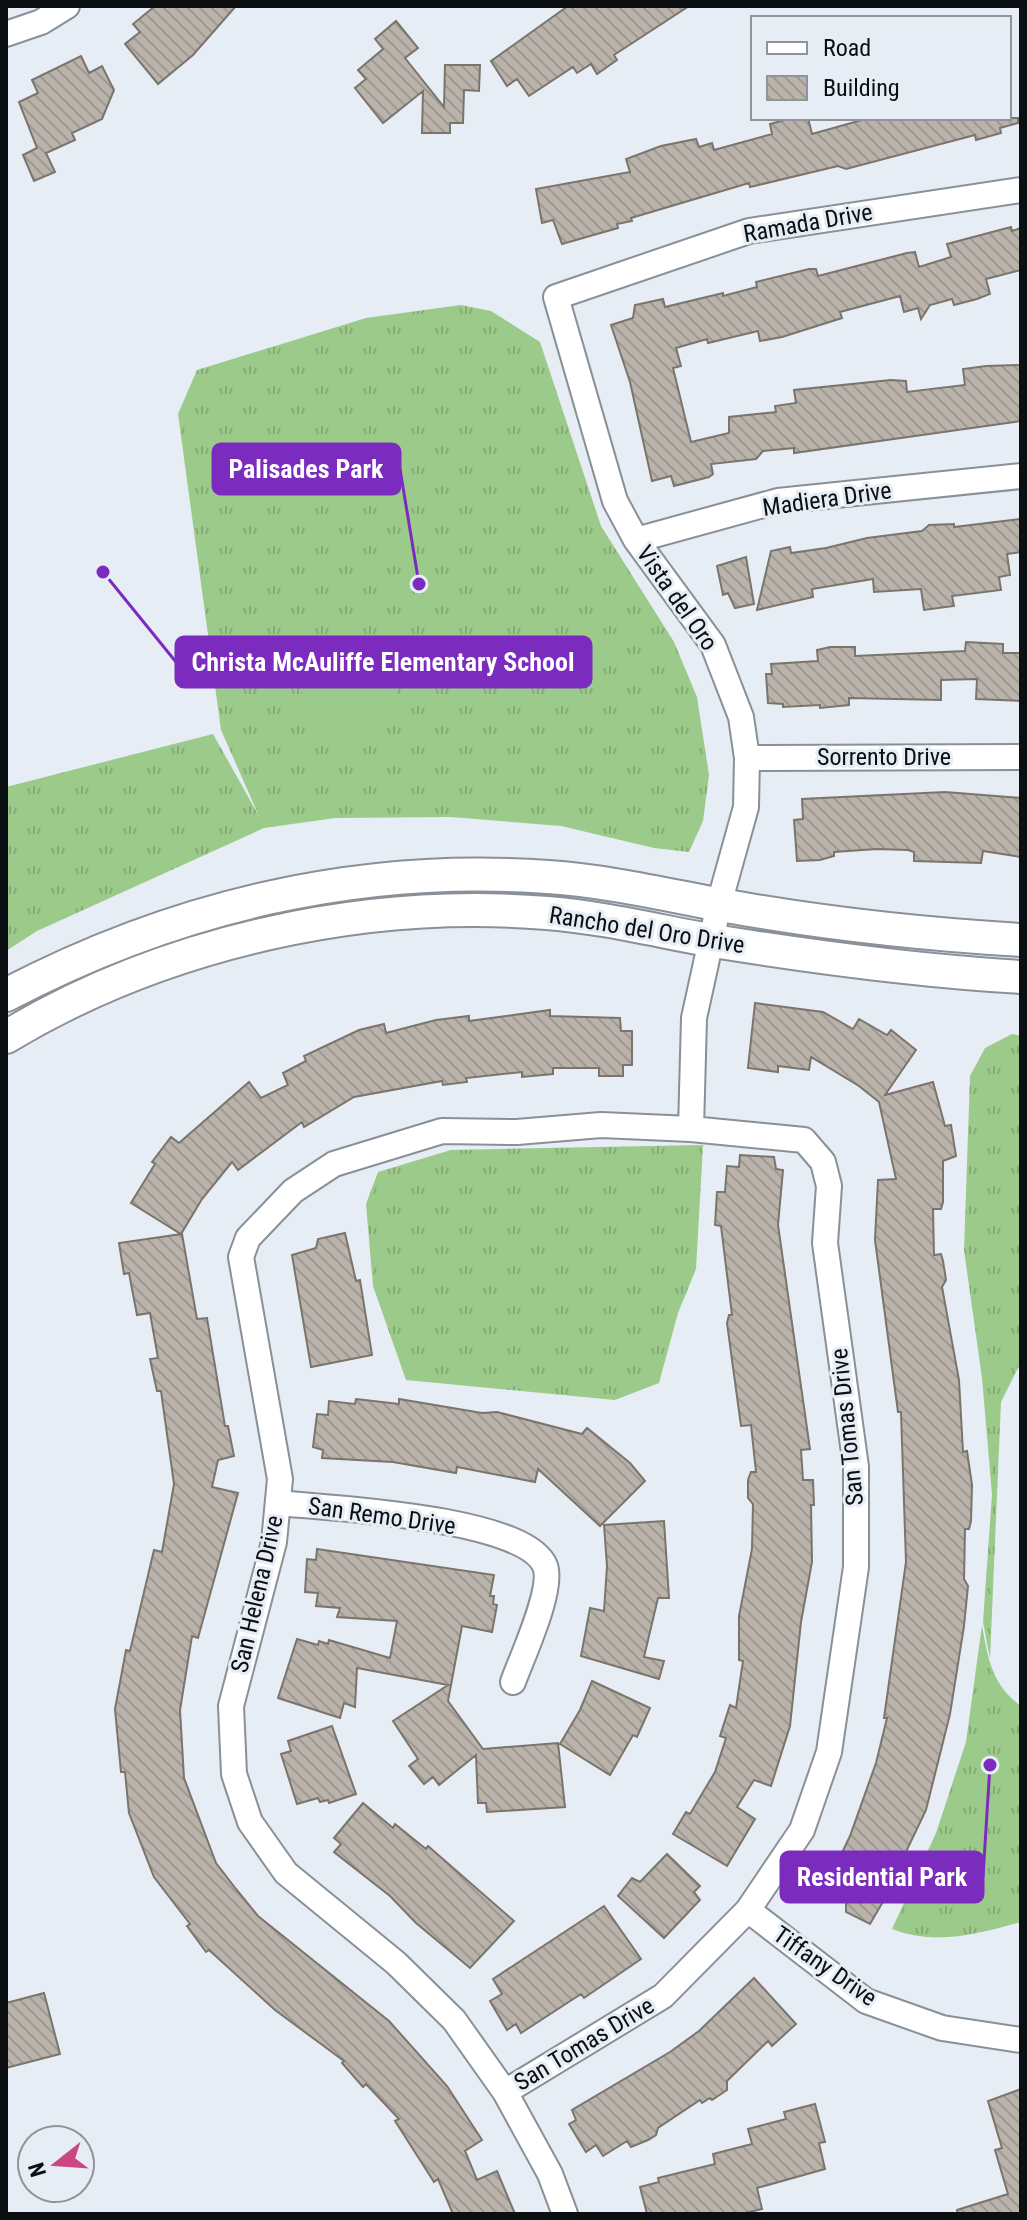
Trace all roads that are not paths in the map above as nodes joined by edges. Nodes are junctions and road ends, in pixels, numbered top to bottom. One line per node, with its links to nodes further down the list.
1 (67, 6): 2 (street)
2 (6, 34)
3 (1021, 190): 4 (street, Ramada Drive)
4 (556, 297): 6 (street, Vista del Oro)
5 (1021, 476): 6 (street, Madiera Drive)
6 (636, 540): 8 (street, Vista del Oro)
7 (1021, 757): 8 (street, Sorrento Drive)
8 (747, 758): 9 (street, Vista del Oro)
9 (719, 904): 10 (main road, Rancho del Oro Drive); 11 (street, Vista del Oro); 13 (main road, Rancho del Oro Drive)
10 (1021, 940)
11 (712, 941): 12 (main road, Rancho del Oro Drive); 14 (main road, Rancho del Oro Drive); 15 (street, Vista del Oro)
12 (1021, 977)
13 (6, 995)
14 (6, 1037)
15 (691, 1129): 16 (street, San Helena Drive); 18 (street, San Tomas Drive)
16 (278, 1503): 17 (street, San Remo Drive); 21 (street, San Helena Drive)
17 (513, 1682)
18 (748, 1910): 19 (street, Tiffany Drive); 20 (street, Tiffany Drive)
19 (663, 1995): 21 (street, San Tomas Drive)
20 (1021, 2040)
21 (505, 2092): 22 (street, San Helena Drive)
22 (565, 2214)

